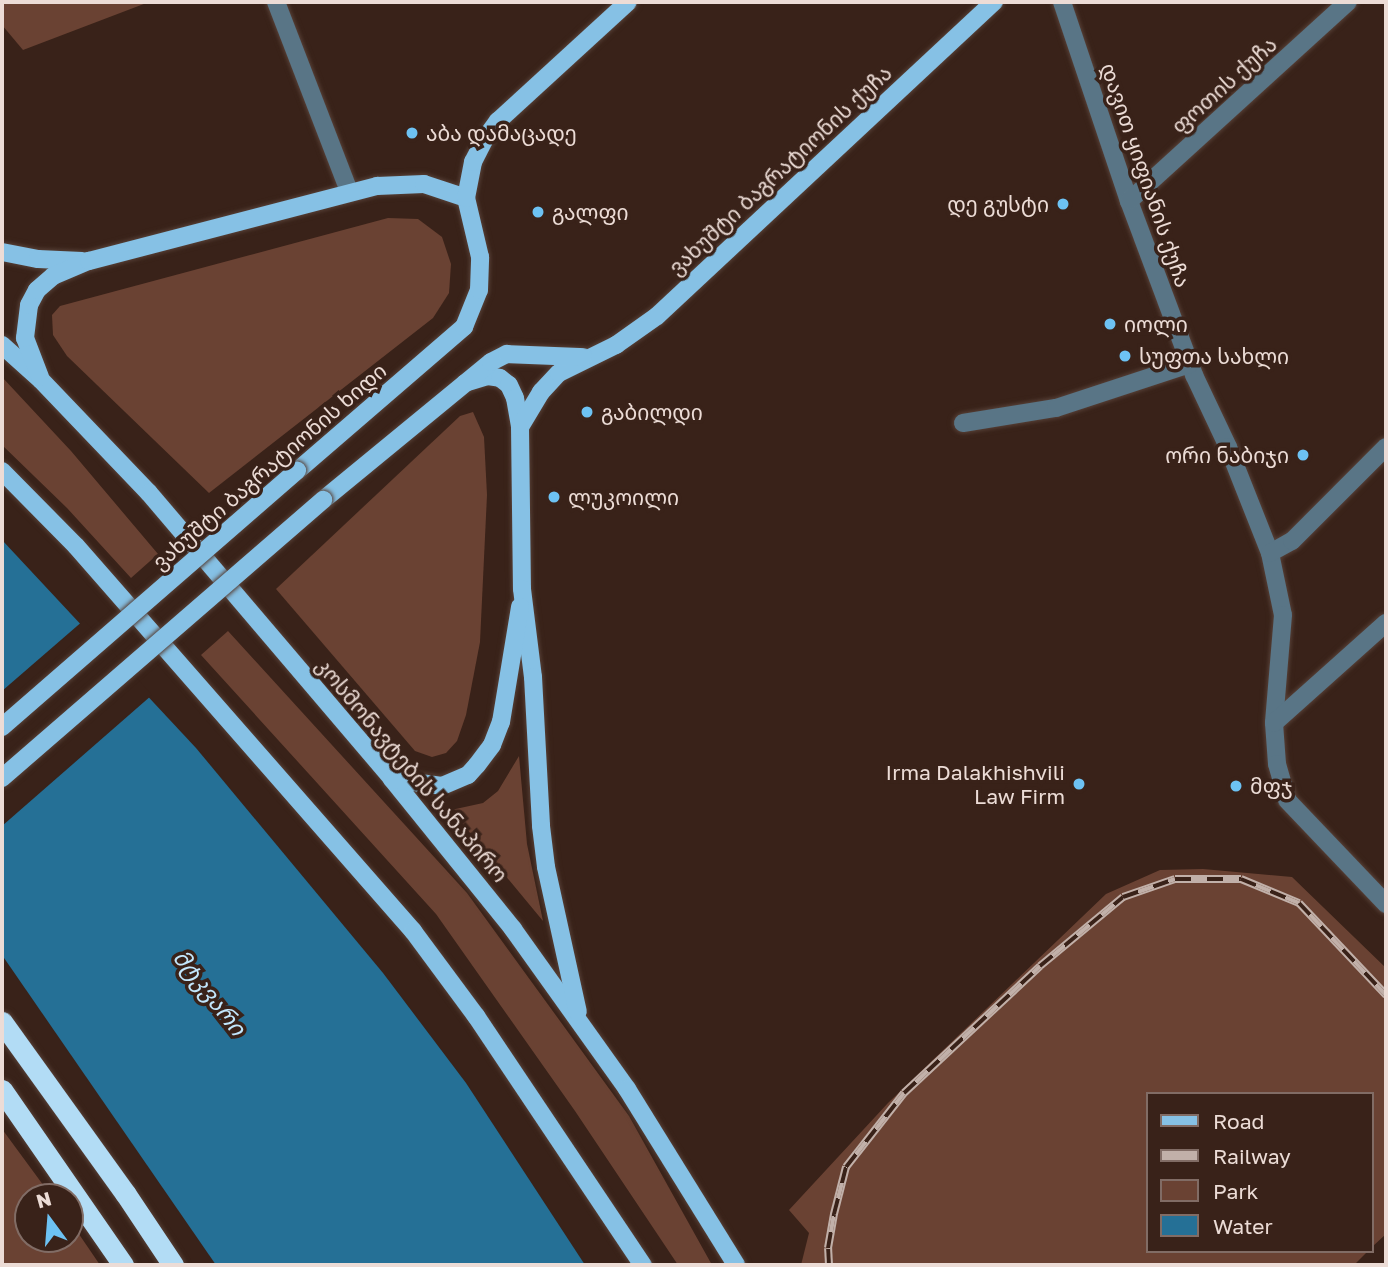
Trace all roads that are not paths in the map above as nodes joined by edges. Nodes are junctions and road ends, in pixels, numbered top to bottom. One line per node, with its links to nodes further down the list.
1 (276, 2): 6 (street)
2 (628, 2): 7 (main road)
3 (994, 2): 12 (main road, ვახუშტი ბაგრატიონის ქუჩა)
4 (1062, 2): 8 (street, დავით ყიფიანის ქუჩა)
5 (1348, 2): 8 (street, ფოთის ქუჩა)
6 (349, 191): 7 (main road); 10 (main road)
7 (466, 198): 24 (main road, ვახუშტი ბაგრატიონის ხიდი, bridge)
8 (1129, 201): 13 (street, დავით ყიფიანის ქუჩა)
9 (2, 252): 10 (main road)
10 (89, 261): 14 (main road)
11 (2, 345): 14 (main road, კოსმონავტების სანაპირო)
12 (587, 357): 15 (main road, ვახუშტი ბაგრატიონის ქუჩა); 17 (main road, ვახუშტი ბაგრატიონის ქუჩა)
13 (1190, 364): 16 (street); 20 (street, დავით ყიფიანის ქუჩა)
14 (41, 380): 26 (main road, კოსმონავტების სანაპირო)
15 (465, 383): 17 (main road); 25 (main road, bridge)
16 (963, 424)
17 (520, 427): 21 (main road)
18 (1386, 447): 20 (street)
19 (2, 471): 33 (main road)
20 (1270, 553): 23 (street, დავით ყიფიანის ქუჩა)
21 (522, 589): 26 (main road); 28 (main road)
22 (1386, 623): 23 (street)
23 (1274, 723): 27 (street, დავით ყიფიანის ქუჩა)
24 (2, 727)
25 (2, 778)
26 (393, 779): 28 (main road, კოსმონავტების სანაპირო)
27 (1386, 904)
28 (580, 1019): 34 (main road, კოსმონავტების სანაპირო)
29 (2, 1022): 32 (highway)
30 (2, 1090): 31 (highway)
31 (123, 1265)
32 (173, 1265)
33 (643, 1265)
34 (736, 1265)

